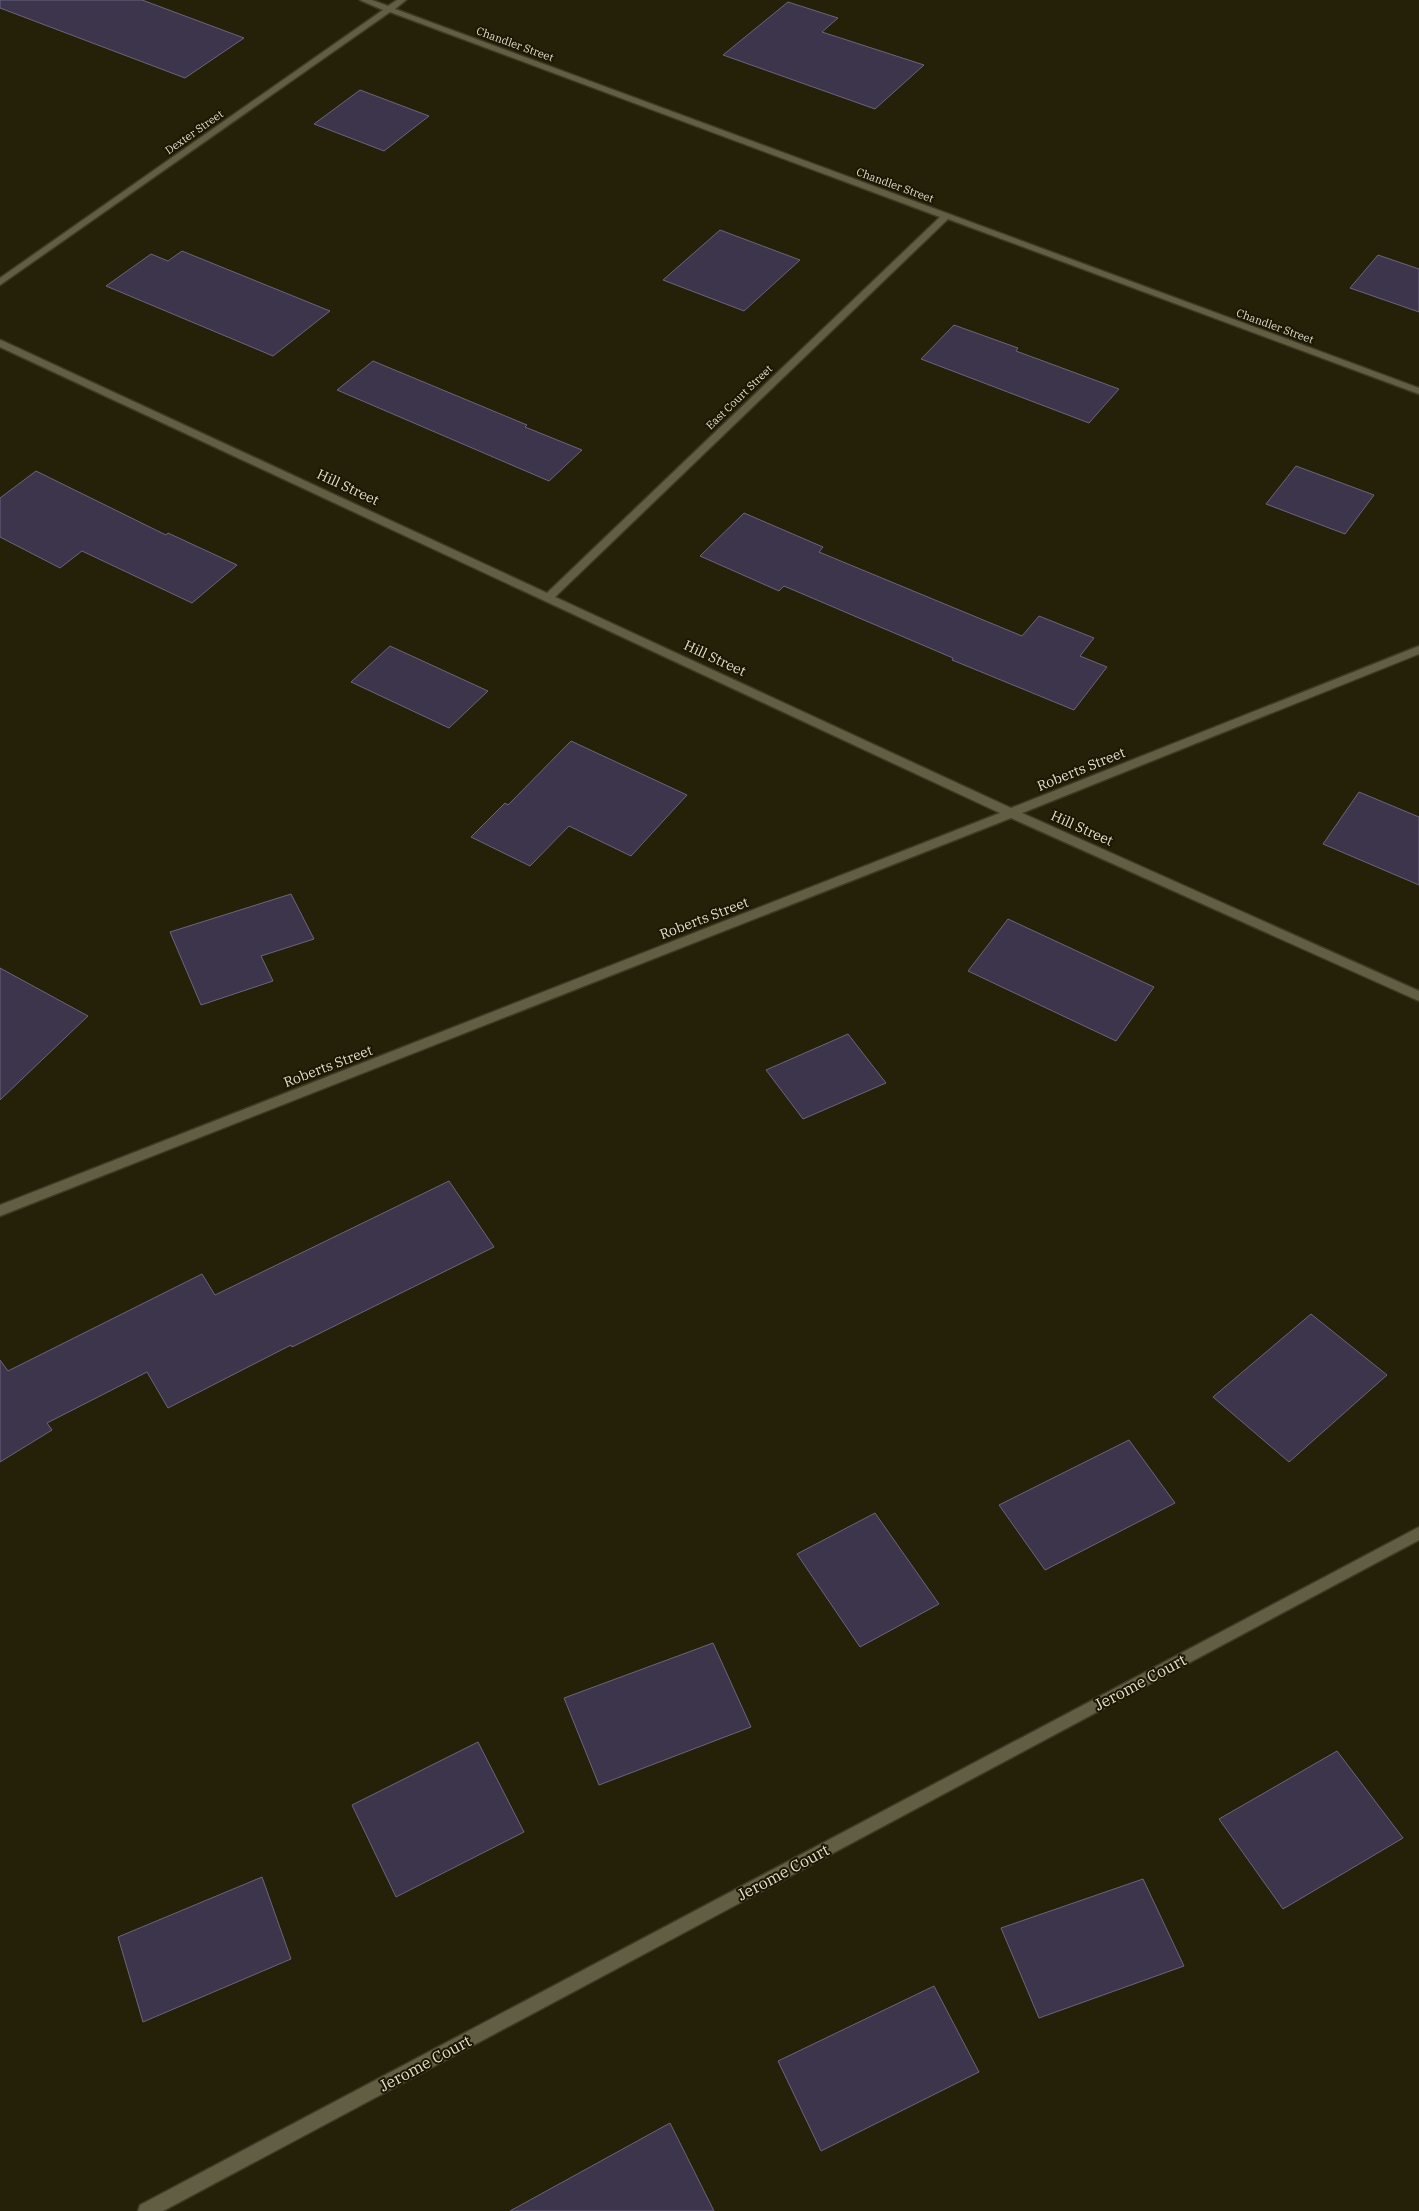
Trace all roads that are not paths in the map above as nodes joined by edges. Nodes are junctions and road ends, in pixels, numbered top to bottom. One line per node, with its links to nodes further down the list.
1 (364, 0): 3 (street, Chandler Street)
2 (402, 0): 3 (street, Dexter Street)
3 (389, 9): 4 (street, Chandler Street); 5 (street, Dexter Street)
4 (946, 216): 7 (street, Chandler Street); 8 (street, East Court Street)
5 (0, 282)
6 (0, 343): 8 (street, Hill Street)
7 (1419, 391)
8 (549, 597): 10 (street, Hill Street)
9 (1419, 650): 10 (street, Roberts Street)
10 (1011, 813): 11 (street, Hill Street); 12 (street, Roberts Street)
11 (1419, 996)
12 (0, 1211)
13 (1419, 1534): 14 (street, Jerome Court)
14 (146, 2211)

